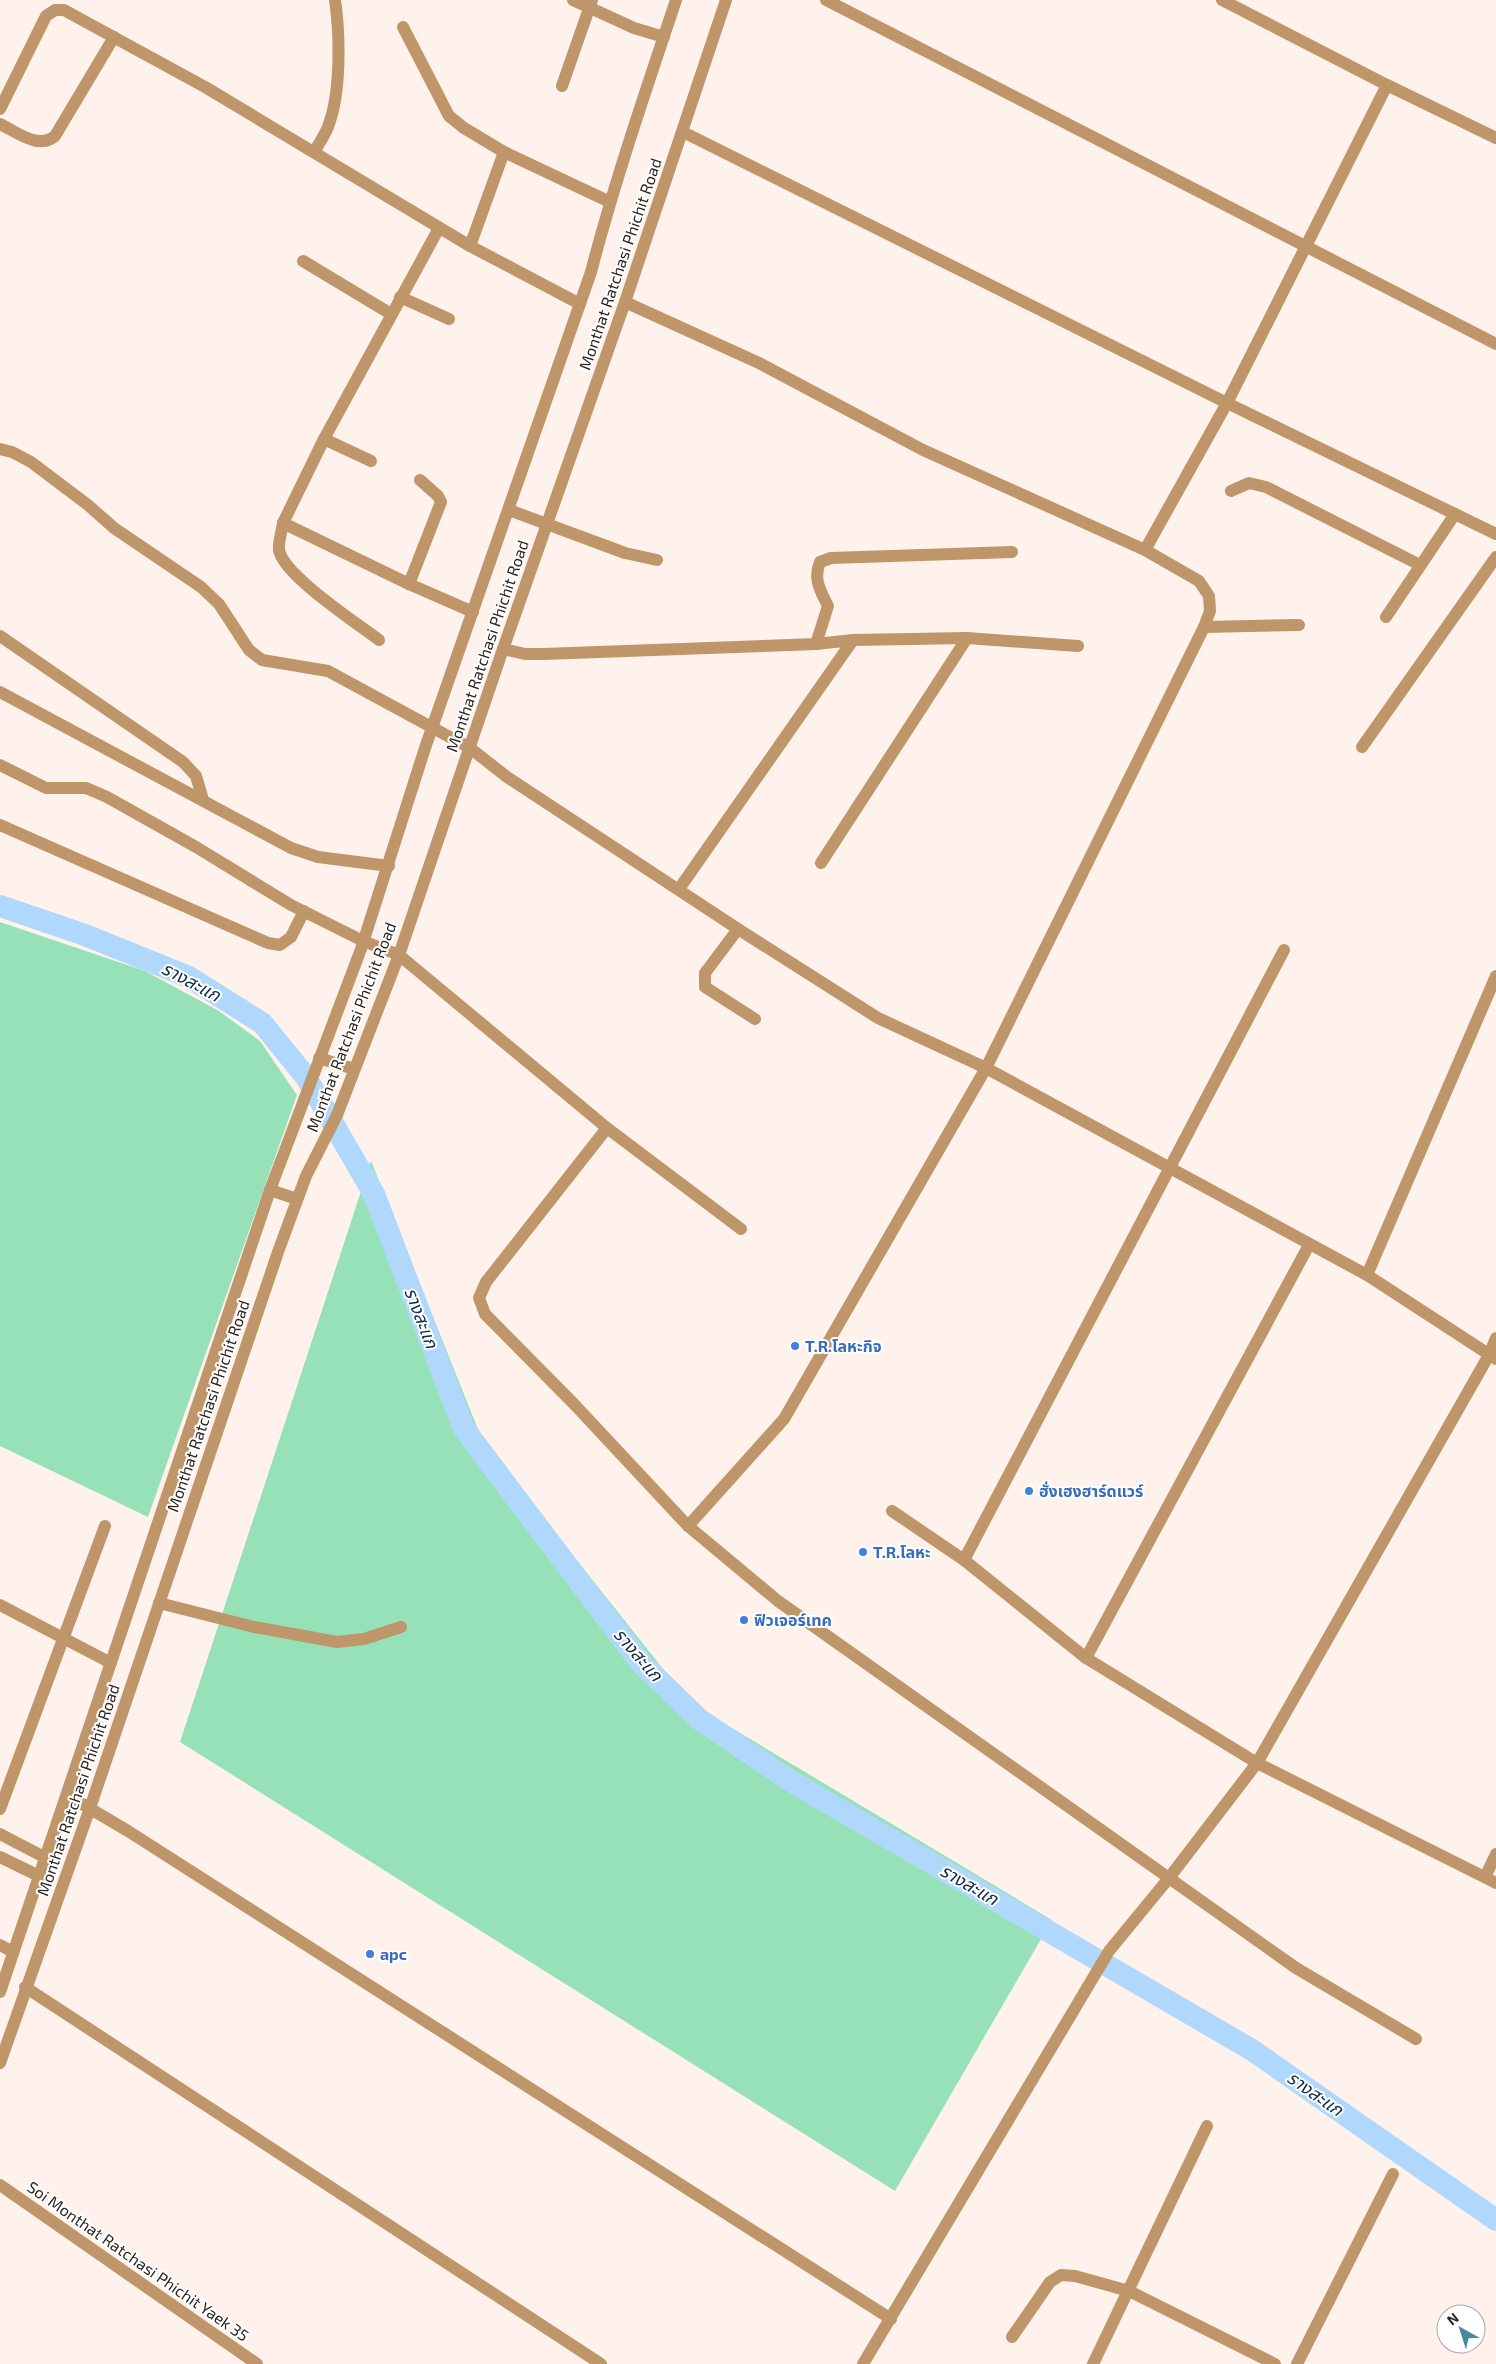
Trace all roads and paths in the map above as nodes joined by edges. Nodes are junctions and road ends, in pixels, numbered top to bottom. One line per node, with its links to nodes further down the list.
1 (335, 0): 17 (street)
2 (574, 0): 7 (street)
3 (676, 0): 10 (street, Monthat Ratchasi Phichit Road)
4 (726, 0): 15 (street, Monthat Ratchasi Phichit Road)
5 (826, 0): 22 (street)
6 (1222, 0): 11 (street)
7 (591, 4): 10 (street); 12 (street)
8 (402, 27): 18 (street)
9 (114, 37): 13 (street); 14 (street); 17 (street)
10 (664, 37): 19 (street, Monthat Ratchasi Phichit Road)
11 (1387, 85): 16 (street); 22 (street)
12 (562, 86)
13 (0, 109)
14 (0, 124)
15 (683, 132): 25 (street, Monthat Ratchasi Phichit Road); 30 (street)
16 (1496, 138)
17 (314, 152): 20 (street)
18 (504, 152): 19 (street); 21 (street)
19 (610, 202): 26 (street, Monthat Ratchasi Phichit Road)
20 (439, 228): 21 (street); 24 (street)
21 (470, 246): 26 (street)
22 (1307, 248): 29 (street); 30 (street)
23 (303, 262): 27 (street)
24 (400, 297): 27 (street); 28 (street)
25 (625, 302): 38 (street, Monthat Ratchasi Phichit Road); 41 (street)
26 (580, 304): 36 (street, Monthat Ratchasi Phichit Road)
27 (391, 314): 31 (street)
28 (450, 319)
29 (1496, 344)
30 (1227, 403): 37 (street); 41 (street)
31 (324, 439): 33 (street); 39 (street)
32 (0, 450): 59 (street)
33 (371, 461)
34 (420, 480): 46 (street)
35 (1231, 491): 45 (street)
36 (509, 510): 38 (street); 47 (street, Monthat Ratchasi Phichit Road)
37 (1455, 514): 40 (street); 45 (street)
38 (547, 522): 44 (street); 57 (street, Monthat Ratchasi Phichit Road)
39 (283, 523): 46 (street); 53 (street)
40 (1496, 534)
41 (1146, 550): 50 (street)
42 (1012, 552): 55 (street)
43 (1496, 557): 60 (street)
44 (657, 560)
45 (1420, 565): 48 (street)
46 (408, 584): 47 (street)
47 (473, 612): 59 (street, Monthat Ratchasi Phichit Road)
48 (1386, 617)
49 (1299, 626): 50 (street)
50 (1204, 627): 76 (street)
51 (0, 636): 63 (street)
52 (966, 638): 54 (street); 56 (street); 65 (street)
53 (379, 640)
54 (853, 640): 55 (street); 67 (street)
55 (816, 644): 57 (street)
56 (1078, 646)
57 (503, 649): 61 (street, Monthat Ratchasi Phichit Road)
58 (0, 692): 63 (street)
59 (432, 728): 61 (street); 66 (street, Monthat Ratchasi Phichit Road)
60 (1362, 747)
61 (470, 748): 67 (street); 72 (street, Monthat Ratchasi Phichit Road)
62 (0, 765): 68 (street)
63 (203, 800): 66 (street)
64 (0, 825): 68 (street)
65 (821, 863)
66 (389, 866): 70 (street, Monthat Ratchasi Phichit Road)
67 (679, 889): 69 (street)
68 (304, 911): 70 (street)
69 (738, 929): 74 (street); 76 (street)
70 (363, 941): 72 (street); 75 (street, Monthat Ratchasi Phichit Road)
71 (1284, 950): 79 (street)
72 (398, 955): 77 (street, Monthat Ratchasi Phichit Road); 78 (street)
73 (1496, 976): 84 (street)
74 (755, 1019)
75 (319, 1058): 77 (street); 80 (street, Monthat Ratchasi Phichit Road)
76 (986, 1068): 79 (street); 89 (street)
77 (354, 1069): 81 (street, Monthat Ratchasi Phichit Road)
78 (606, 1128): 82 (street); 89 (street)
79 (1171, 1167): 83 (street); 90 (street)
80 (270, 1190): 81 (street); 96 (street, Monthat Ratchasi Phichit Road)
81 (297, 1199): 91 (street, Monthat Ratchasi Phichit Road)
82 (741, 1229)
83 (1309, 1245): 84 (street); 95 (street)
84 (1367, 1275): 86 (street)
85 (1496, 1338): 86 (street)
86 (1493, 1357): 97 (street)
87 (892, 1511): 90 (street)
88 (105, 1526): 94 (street)
89 (688, 1526): 107 (street)
90 (964, 1560): 95 (street)
91 (158, 1603): 93 (street); 99 (street, Monthat Ratchasi Phichit Road)
92 (0, 1605): 94 (street)
93 (401, 1627)
94 (65, 1639): 96 (street); 100 (street)
95 (1086, 1658): 97 (street)
96 (111, 1663): 98 (street, Monthat Ratchasi Phichit Road)
97 (1257, 1763): 106 (street); 107 (street)
98 (67, 1795): 99 (street); 104 (street, Monthat Ratchasi Phichit Road)
99 (90, 1808): 111 (street, Monthat Ratchasi Phichit Road); 119 (street)
100 (0, 1809)
101 (0, 1834): 104 (street)
102 (1496, 1854): 106 (street)
103 (0, 1857): 105 (street)
104 (44, 1857): 105 (street, Monthat Ratchasi Phichit Road)
105 (39, 1876): 110 (street, Monthat Ratchasi Phichit Road)
106 (1485, 1876): 108 (street)
107 (1169, 1878): 113 (street); 119 (street)
108 (1496, 1883)
109 (0, 1946): 110 (street)
110 (13, 1952): 112 (street, Monthat Ratchasi Phichit Road)
111 (25, 1986): 114 (street, Monthat Ratchasi Phichit Road); 123 (street)
112 (0, 1992)
113 (1416, 2039)
114 (0, 2063)
115 (1208, 2126): 118 (street)
116 (1393, 2174): 127 (street)
117 (0, 2185): 121 (street, Soi Monthat Ratchasi Phichit Yaek 35)
118 (1129, 2291): 120 (street); 125 (street); 126 (street)
119 (891, 2319): 124 (street)
120 (1012, 2337)
121 (237, 2359): 122 (street, Soi Monthat Ratchasi Phichit Yaek 35)
122 (257, 2364)
123 (601, 2364)
124 (863, 2364)
125 (1093, 2364)
126 (1275, 2364)
127 (1296, 2364)

